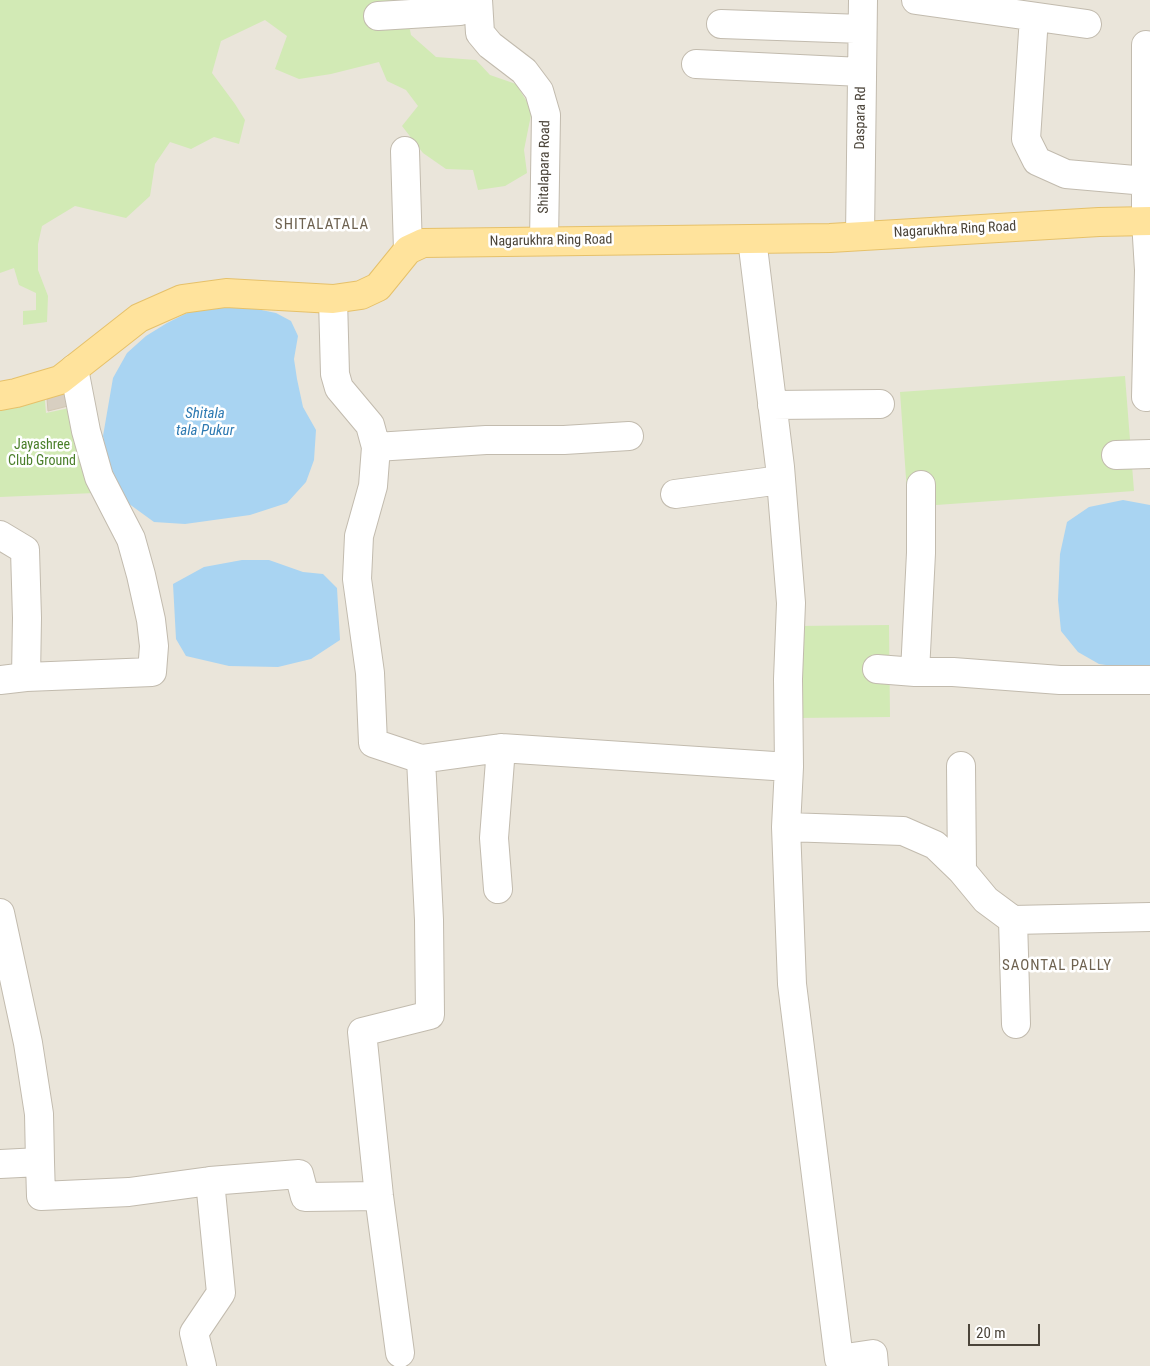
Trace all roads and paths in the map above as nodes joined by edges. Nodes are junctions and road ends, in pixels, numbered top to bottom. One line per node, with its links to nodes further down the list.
1 (863, 0): 8 (street, Daspara Rd)
2 (916, 0): 4 (street)
3 (478, 3): 5 (street); 18 (street, Shitalapara Road)
4 (1018, 10): 7 (street); 14 (street)
5 (378, 16)
6 (721, 24): 8 (street)
7 (1087, 24)
8 (862, 29): 11 (street, Daspara Rd)
9 (1146, 45): 12 (street)
10 (696, 64): 11 (street)
11 (861, 72): 16 (street, Daspara Rd)
12 (1148, 78): 14 (street)
13 (405, 151): 19 (street)
14 (1146, 181): 15 (street)
15 (1148, 221): 16 (main road, Nagarukhra Ring Road); 23 (street)
16 (860, 236): 17 (main road, Nagarukhra Ring Road)
17 (752, 239): 18 (main road, Nagarukhra Ring Road); 25 (street)
18 (544, 241): 19 (main road, Nagarukhra Ring Road)
19 (408, 250): 20 (main road)
20 (332, 299): 21 (main road); 27 (street)
21 (74, 369): 22 (main road); 36 (street)
22 (0, 396)
23 (1146, 397)
24 (880, 404): 25 (street)
25 (772, 405): 30 (street)
26 (629, 436): 27 (street)
27 (376, 447): 39 (street)
28 (1150, 454): 29 (street)
29 (1116, 455)
30 (781, 480): 32 (street); 41 (street)
31 (921, 485): 35 (street)
32 (675, 494)
33 (0, 535): 36 (street)
34 (877, 669): 35 (street)
35 (915, 672): 37 (street)
36 (13, 678)
37 (1150, 680)
38 (501, 748): 39 (street); 41 (street); 44 (street)
39 (422, 759): 52 (street)
40 (961, 766): 43 (street)
41 (789, 767): 42 (street)
42 (786, 827): 43 (street); 55 (street)
43 (962, 871): 47 (street)
44 (498, 889)
45 (0, 913): 49 (street)
46 (1150, 917): 47 (street)
47 (1013, 920): 48 (street)
48 (1016, 1024)
49 (40, 1162): 50 (street); 51 (street)
50 (0, 1164)
51 (210, 1181): 52 (street); 54 (street)
52 (379, 1196): 53 (street)
53 (400, 1352)
54 (202, 1366)
55 (874, 1366)

